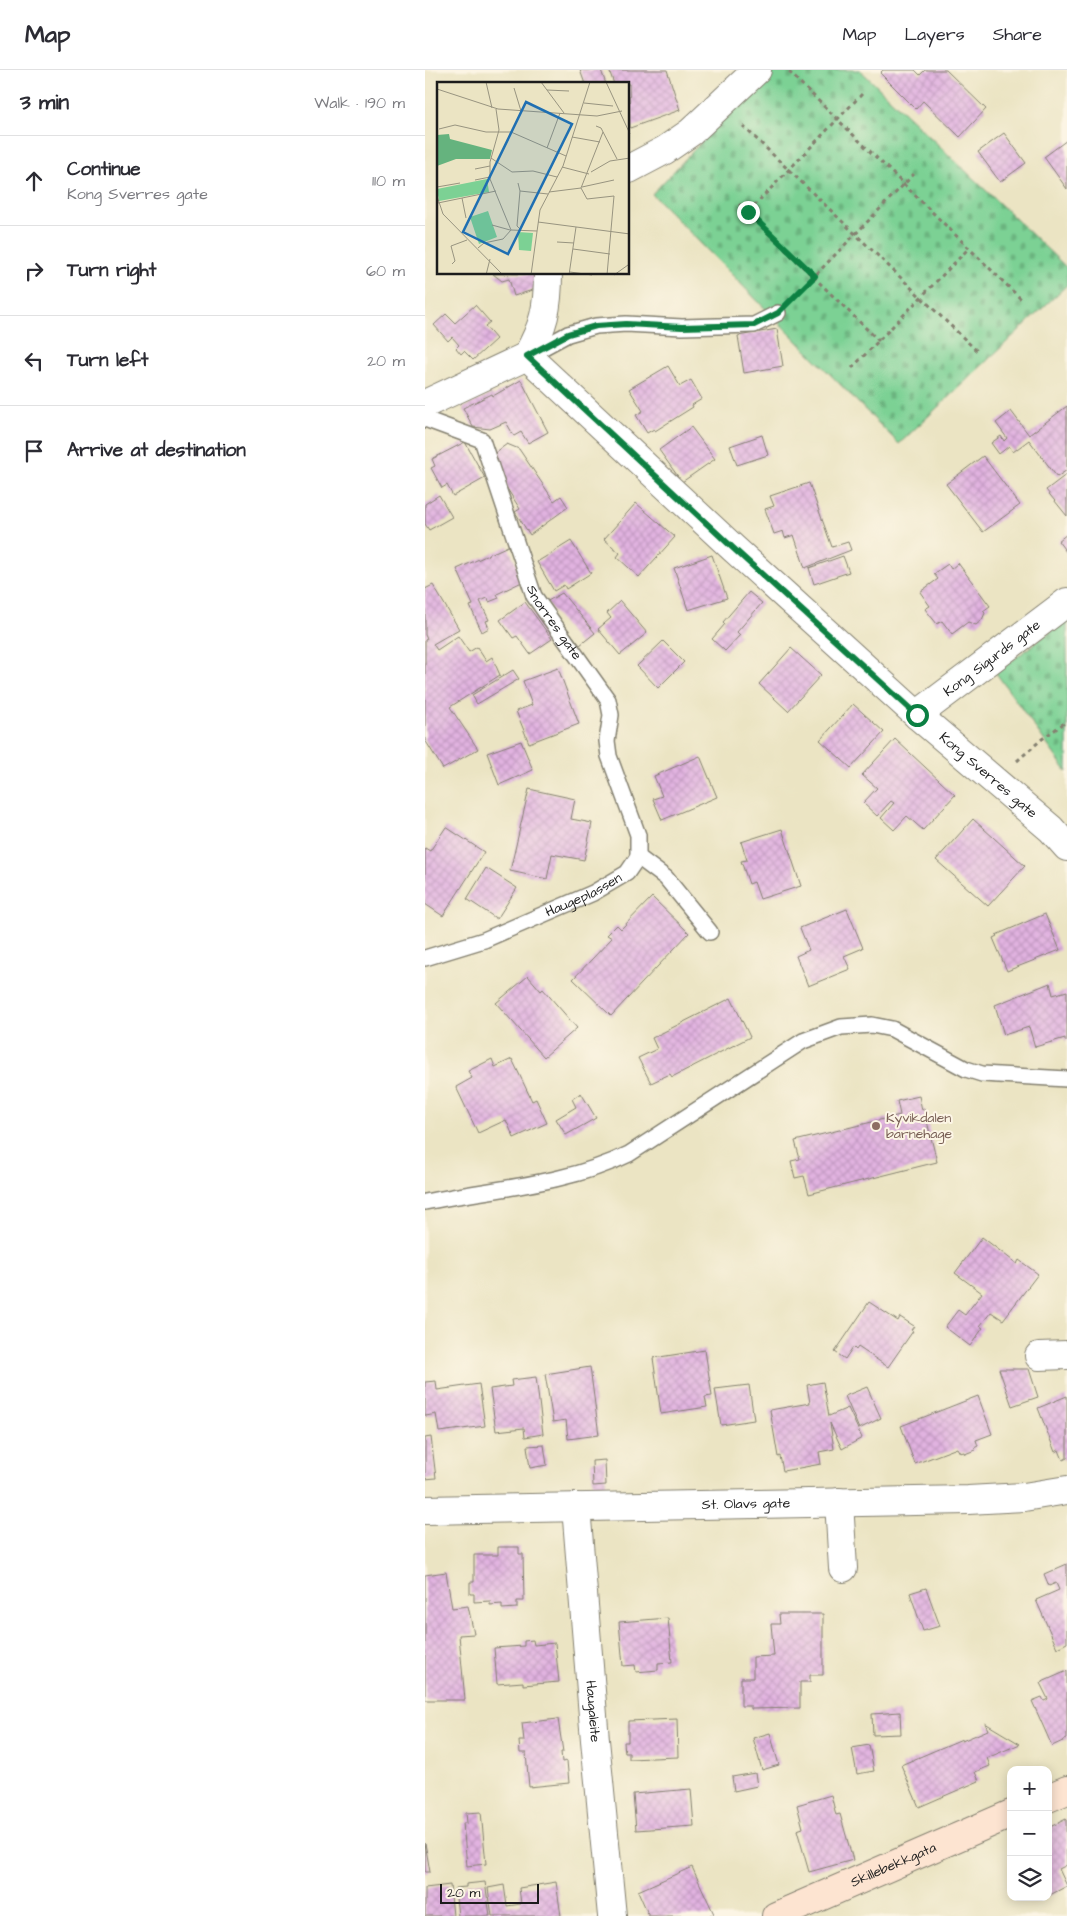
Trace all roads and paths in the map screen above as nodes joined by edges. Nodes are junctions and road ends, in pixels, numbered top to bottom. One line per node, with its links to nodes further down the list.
1 (757, 70): 6 (street)
2 (789, 72): 4 (path)
3 (862, 94): 4 (path)
4 (837, 120): 7 (path); 9 (path)
5 (742, 125): 7 (path)
6 (630, 168)
7 (789, 169): 11 (path); 12 (path)
8 (914, 174): 9 (path)
9 (903, 185): 12 (path); 13 (path)
10 (739, 204): 11 (path)
11 (748, 212): 15 (path)
12 (856, 234): 15 (path); 16 (path)
13 (969, 249): 16 (path); 17 (path)
14 (548, 275): 21 (street)
15 (815, 276): 18 (path); 19 (path)
16 (922, 298): 19 (path); 20 (path)
17 (1023, 301)
18 (778, 313): 21 (lane)
19 (879, 340): 22 (path)
20 (977, 351)
21 (527, 356): 23 (street); 26 (street, Kong Sverres gate)
22 (852, 368)
23 (425, 404)
24 (425, 419): 30 (lane, Snorres gate)
25 (1067, 602): 26 (street, Kong Sigurds gate)
26 (917, 715): 28 (street, Kong Sverres gate)
27 (1067, 721): 28 (path)
28 (995, 780): 29 (street, Kong Sverres gate)
29 (1067, 847)
30 (638, 857): 31 (lane); 32 (lane, Haugeplassen)
31 (710, 932)
32 (425, 958)
33 (1067, 1079): 34 (lane)
34 (425, 1202)
35 (1067, 1355): 36 (street)
36 (1039, 1356)
37 (1067, 1490): 38 (street, St. Olavs gate)
38 (839, 1502): 39 (street, St. Olavs gate); 41 (street)
39 (576, 1507): 40 (street, St. Olavs gate); 45 (street, Haugaleite)
40 (425, 1510)
41 (843, 1568)
42 (1067, 1790): 43 (main road)
43 (1052, 1796)
44 (1007, 1816): 46 (main road, Skillebekkgata)
45 (612, 1916)
46 (776, 1916)

